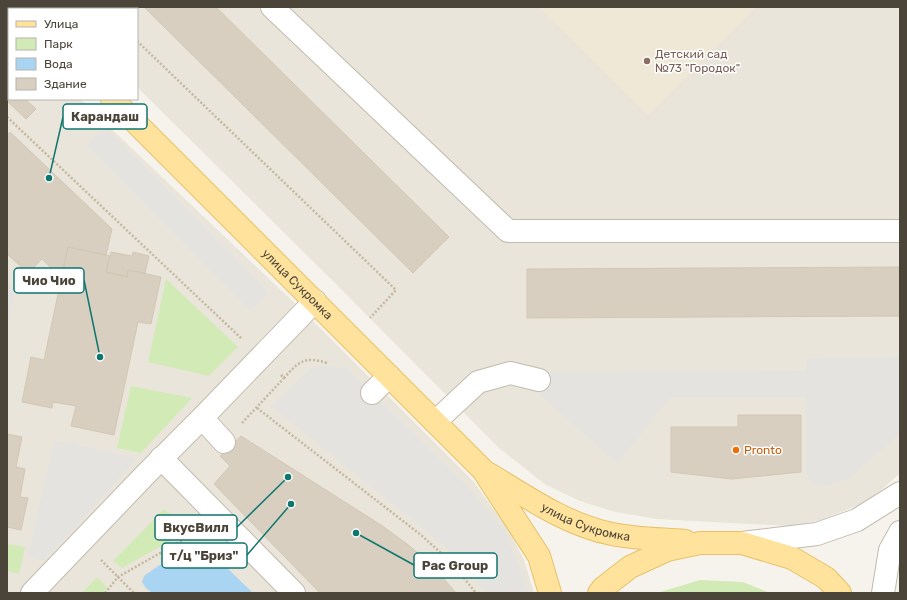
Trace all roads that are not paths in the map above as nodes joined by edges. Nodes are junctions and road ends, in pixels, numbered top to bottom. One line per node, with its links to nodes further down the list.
1 (272, 7): 3 (street)
2 (113, 100): 4 (main road, улица Сукромка)
3 (900, 231)
4 (315, 301): 5 (main road, улица Сукромка); 8 (street)
5 (389, 376): 7 (street); 9 (main road, улица Сукромка)
6 (539, 380): 9 (street)
7 (372, 393)
8 (202, 418): 10 (street); 11 (street)
9 (435, 422): 12 (main road, улица Сукромка)
10 (224, 442)
11 (162, 458): 17 (street); 18 (street)
12 (483, 470): 15 (main road, улица Сукромка); 19 (main road, улица Сукромка)
13 (900, 492): 16 (street)
14 (900, 532): 22 (street)
15 (700, 543): 16 (main road); 20 (main road)
16 (742, 543): 21 (main road)
17 (32, 593)
18 (294, 593)
19 (550, 593)
20 (599, 593)
21 (840, 593)
22 (883, 593)

